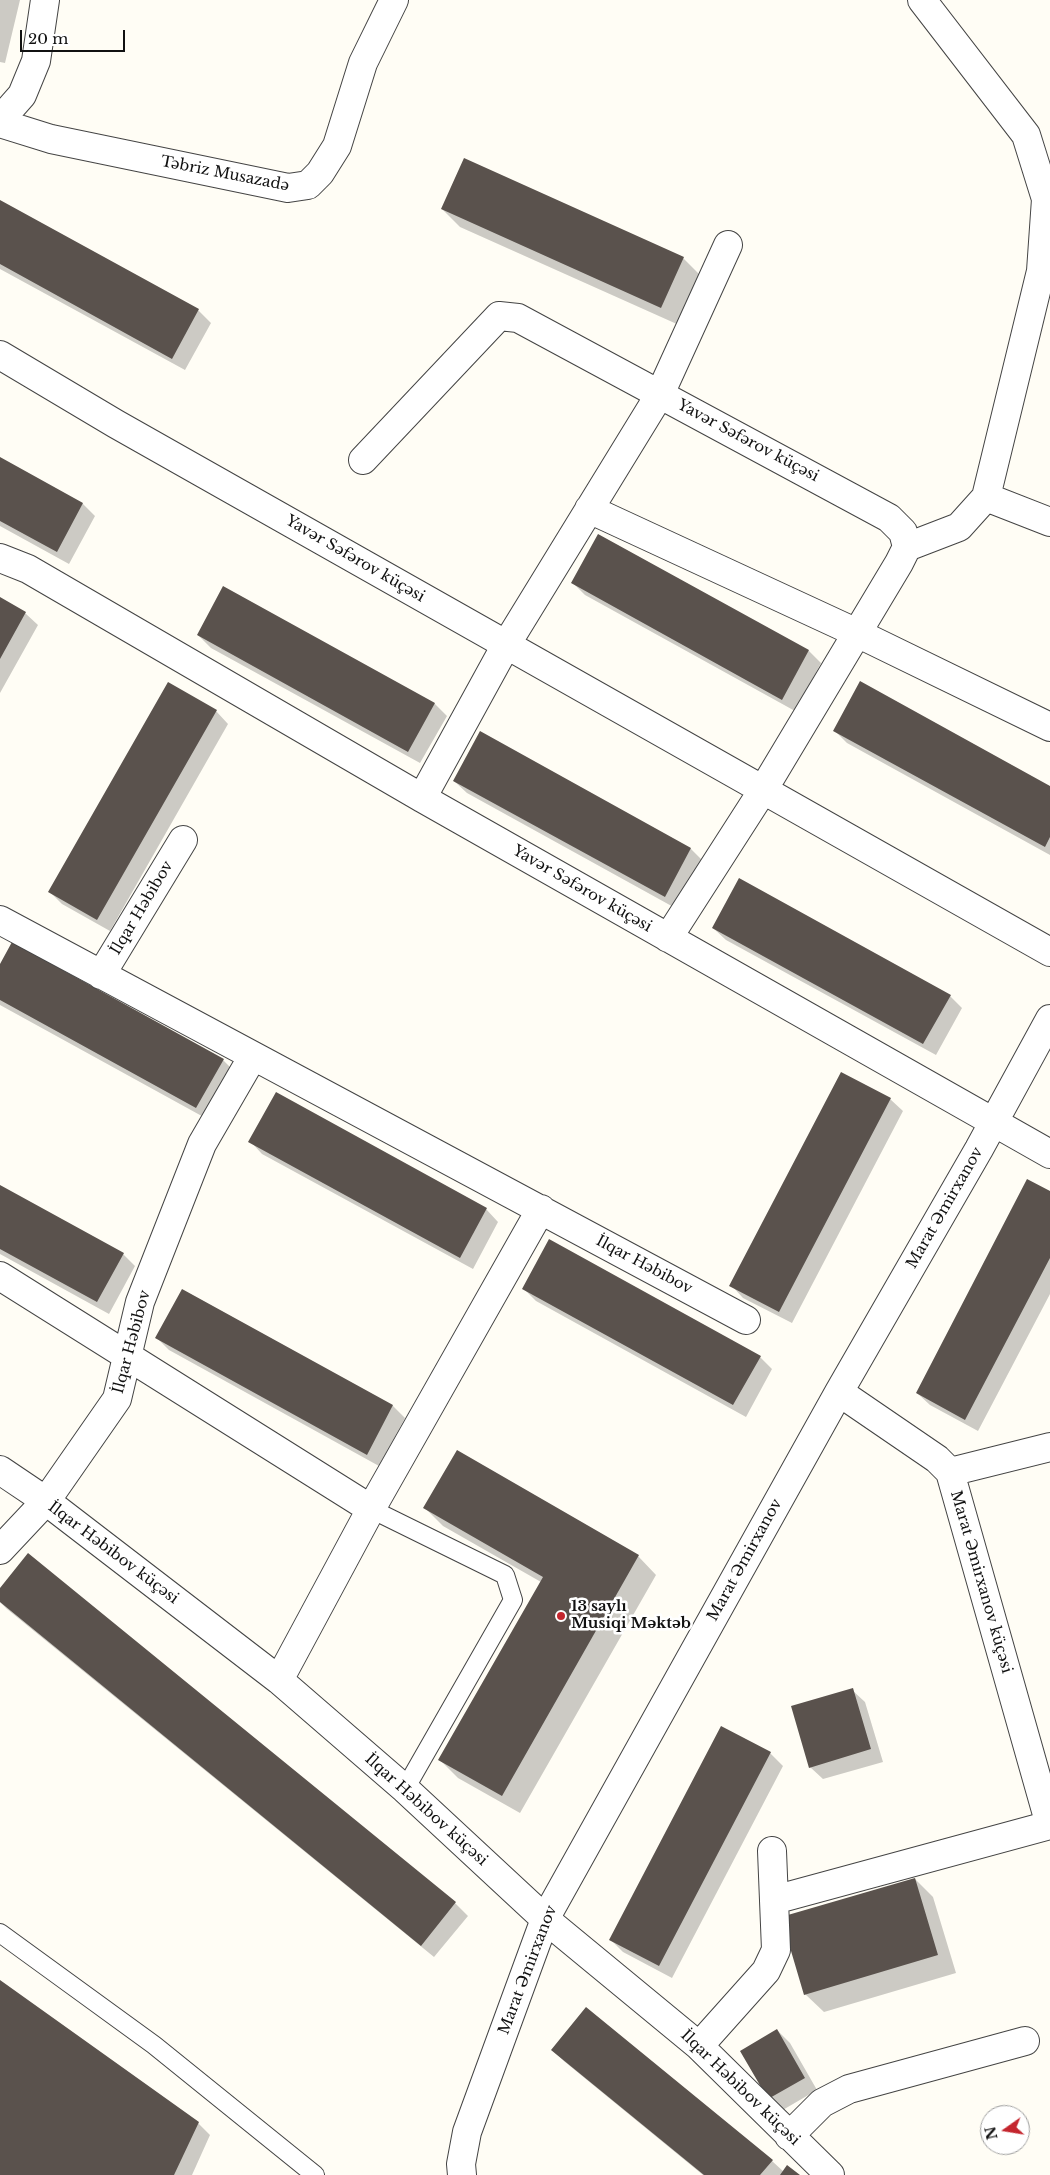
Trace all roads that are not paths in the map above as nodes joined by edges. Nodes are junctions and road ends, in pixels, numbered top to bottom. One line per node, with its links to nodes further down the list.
1 (45, 0): 4 (street)
2 (394, 0): 4 (street, Təbriz Musazadə)
3 (922, 0): 9 (street)
4 (0, 121)
5 (728, 245): 7 (street)
6 (0, 355): 15 (street, Yavər Səfərov küçəsi)
7 (660, 394): 8 (street, Yavər Səfərov küçəsi); 10 (street); 12 (street, Yavər Səfərov küçəsi)
8 (363, 460)
9 (986, 497): 11 (street); 12 (street)
10 (589, 509): 14 (street); 15 (street)
11 (1050, 522)
12 (907, 546): 14 (street, Yavər Səfərov küçəsi)
13 (0, 558): 18 (street, Yavər Səfərov küçəsi)
14 (857, 633): 16 (street); 17 (street, Yavər Səfərov küçəsi)
15 (506, 645): 17 (street, Yavər Səfərov küçəsi); 18 (street)
16 (1050, 727)
17 (763, 790): 21 (street, Yavər Səfərov küçəsi); 22 (street, Yavər Səfərov küçəsi)
18 (422, 798): 21 (street, Yavər Səfərov küçəsi)
19 (183, 840): 23 (street, İlqar Həbibov)
20 (0, 920): 23 (street, İlqar Həbibov)
21 (668, 938): 26 (street, Yavər Səfərov küçəsi)
22 (1050, 952)
23 (101, 975): 25 (street, İlqar Həbibov)
24 (1050, 1019): 26 (street, Marat Əmirxanov)
25 (252, 1056): 28 (street, İlqar Həbibov); 31 (street, İlqar Həbibov)
26 (993, 1122): 27 (street); 32 (street, Marat Əmirxanov)
27 (1050, 1154)
28 (541, 1210): 30 (street, İlqar Həbibov); 37 (street)
29 (0, 1276): 31 (street)
30 (746, 1320)
31 (127, 1356): 36 (street, İlqar Həbibov); 37 (street)
32 (839, 1392): 35 (street, Marat Əmirxanov küçəsi); 44 (street, Marat Əmirxanov)
33 (1050, 1447): 35 (street)
34 (0, 1470): 36 (street, İlqar Həbibov küçəsi)
35 (950, 1472): 41 (street, Marat Əmirxanov küçəsi)
36 (46, 1501): 38 (street, İlqar Həbibov); 39 (street, İlqar Həbibov küçəsi)
37 (371, 1509): 39 (street); 40 (lane)
38 (0, 1550)
39 (279, 1680): 40 (street, İlqar Həbibov küçəsi)
40 (405, 1789): 44 (street, İlqar Həbibov küçəsi)
41 (1050, 1825): 43 (street)
42 (772, 1851): 43 (street)
43 (774, 1900): 47 (street)
44 (544, 1920): 47 (street, İlqar Həbibov küçəsi); 50 (street, Marat Əmirxanov)
45 (0, 1933): 49 (lane)
46 (1025, 2041): 48 (street)
47 (699, 2046): 48 (street, İlqar Həbibov küçəsi)
48 (789, 2136): 51 (street, İlqar Həbibov küçəsi)
49 (315, 2175)
50 (462, 2175)
51 (830, 2175)

